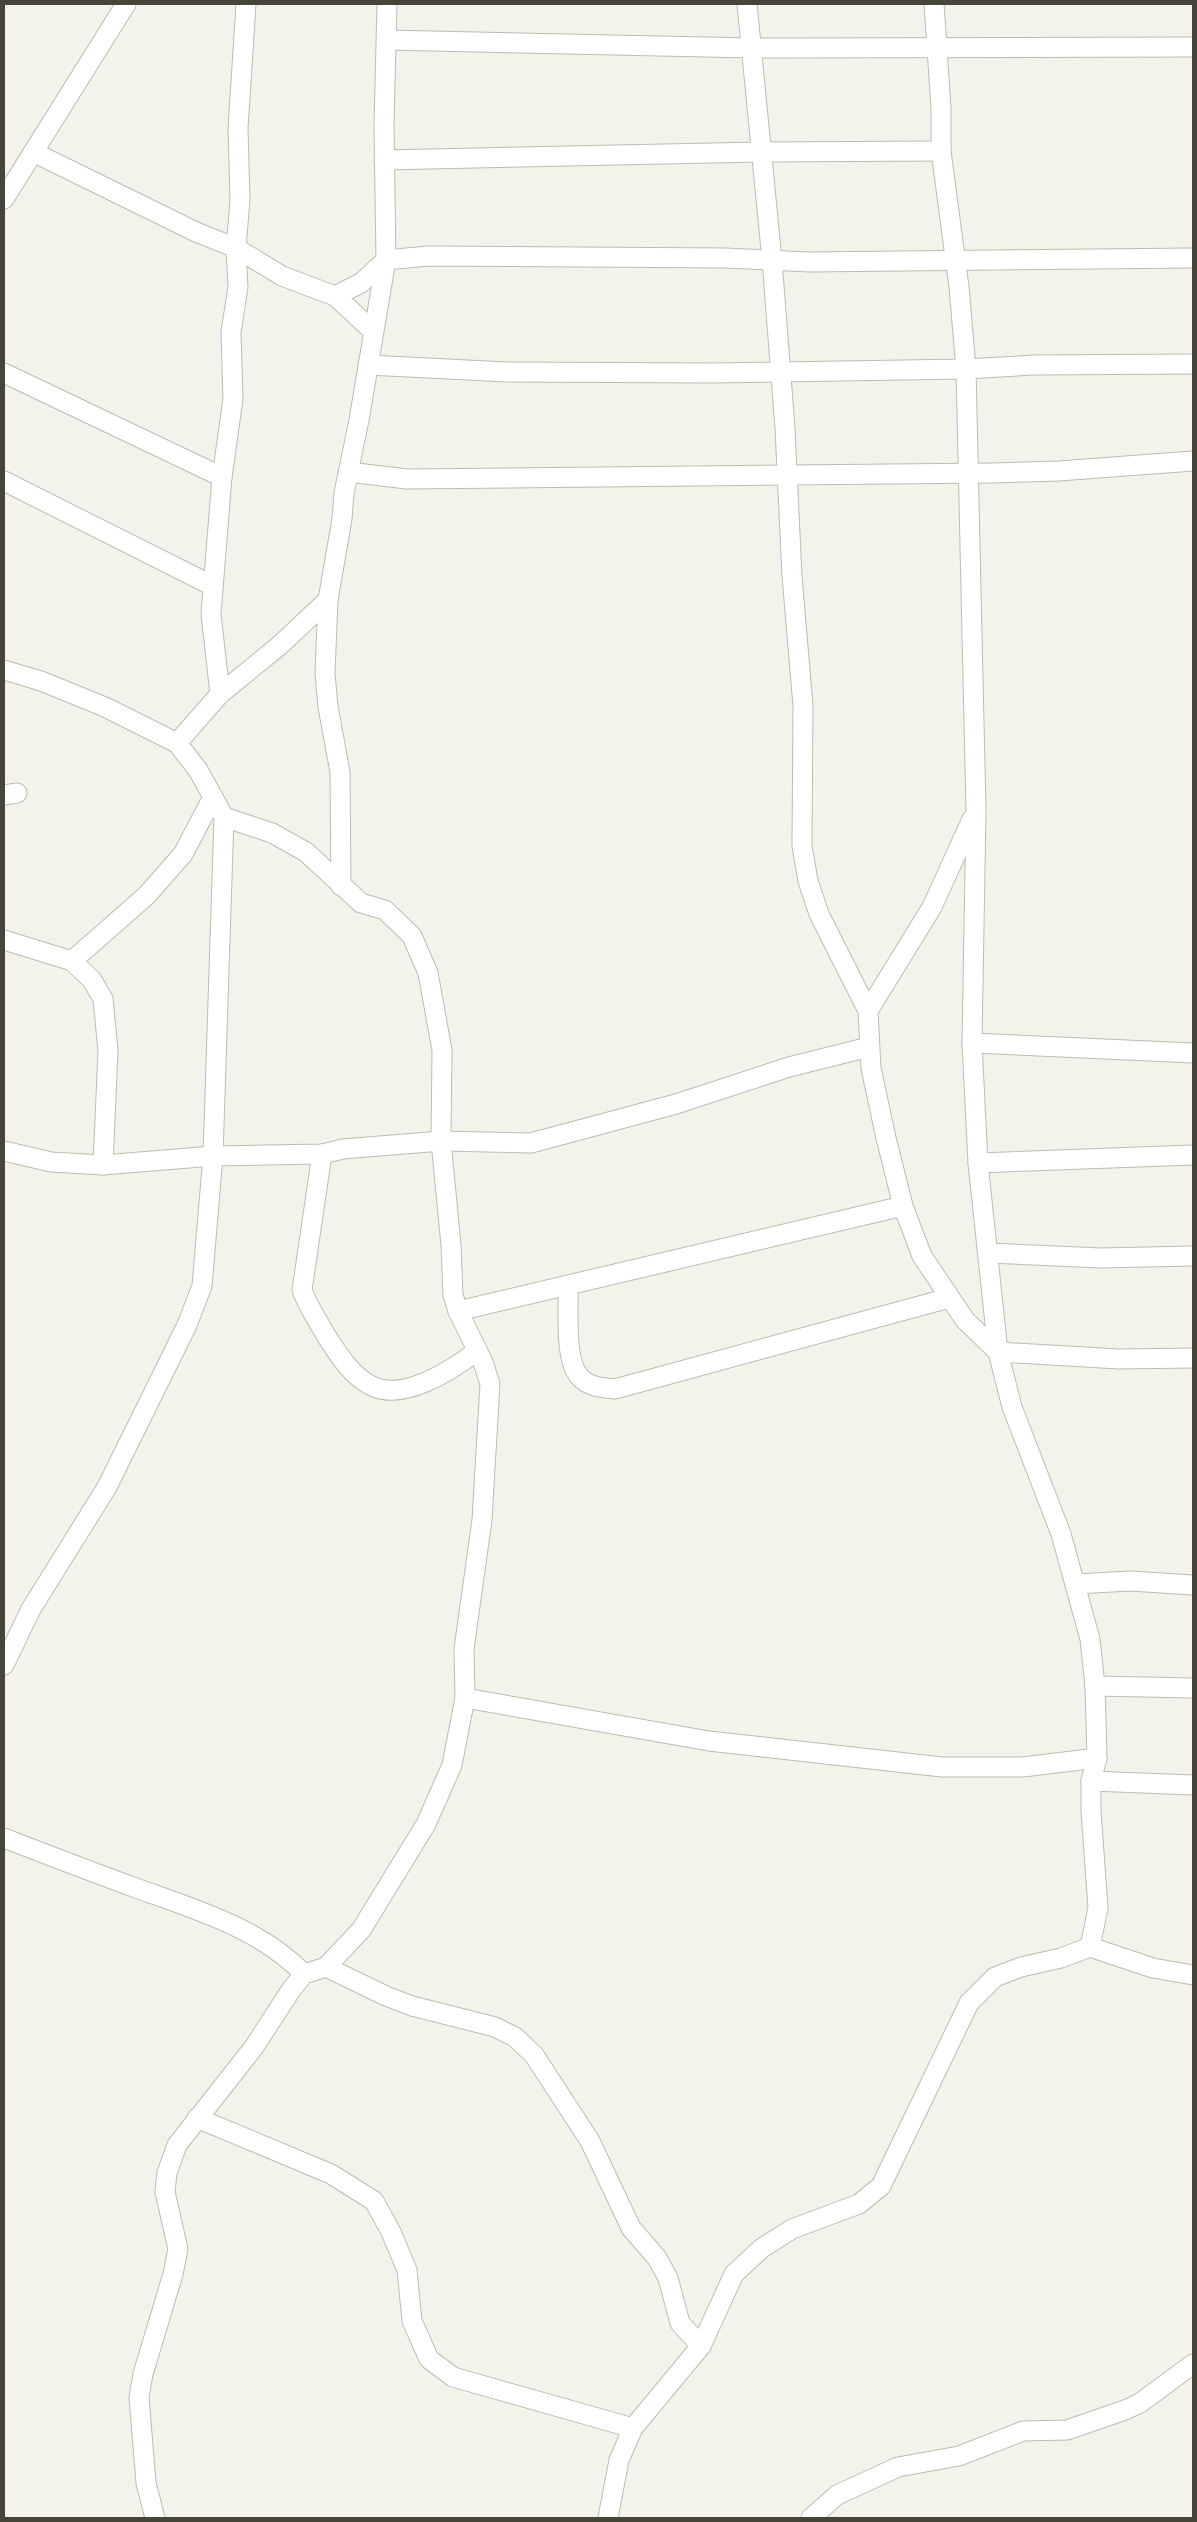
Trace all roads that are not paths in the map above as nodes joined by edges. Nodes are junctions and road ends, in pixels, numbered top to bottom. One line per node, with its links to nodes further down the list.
1 (126, 4): 11 (street)
2 (246, 4): 16 (street)
3 (387, 4): 6 (street)
4 (747, 4): 8 (street)
5 (934, 4): 9 (street)
6 (387, 40): 8 (street); 13 (street)
7 (1193, 46): 9 (street)
8 (752, 48): 9 (street); 12 (street)
9 (938, 48): 10 (street)
10 (941, 151): 12 (street); 18 (street)
11 (33, 152): 14 (street); 16 (street)
12 (760, 152): 13 (street); 20 (street)
13 (384, 160): 19 (street)
14 (10, 174): 15 (street)
15 (4, 199)
16 (236, 248): 21 (street); 32 (street)
17 (1193, 258): 18 (street)
18 (955, 259): 20 (street); 25 (street)
19 (386, 260): 20 (street); 21 (street); 22 (street)
20 (772, 260): 26 (street)
21 (335, 296): 22 (street)
22 (373, 331): 24 (street)
23 (1193, 364): 25 (street)
24 (368, 365): 26 (street); 29 (street)
25 (966, 369): 26 (street); 30 (street)
26 (781, 371): 31 (street)
27 (4, 373): 32 (street)
28 (1193, 461): 30 (street)
29 (348, 472): 31 (street); 35 (street)
30 (968, 473): 31 (street); 40 (street)
31 (788, 475): 45 (street)
32 (222, 476): 34 (street)
33 (4, 481): 34 (street)
34 (213, 586): 37 (street)
35 (328, 600): 37 (street); 42 (street)
36 (4, 670): 38 (street)
37 (220, 694): 38 (street)
38 (177, 743): 39 (street)
39 (213, 797): 41 (street); 44 (street)
40 (976, 811): 45 (street); 46 (street)
41 (224, 817): 42 (street); 53 (street)
42 (341, 886): 49 (street)
43 (4, 940): 44 (street)
44 (72, 961): 55 (street)
45 (868, 1011): 47 (street)
46 (972, 1043): 48 (street); 54 (street)
47 (869, 1047): 49 (street); 56 (street)
48 (1193, 1053)
49 (441, 1141): 51 (street); 61 (street)
50 (4, 1151): 55 (street)
51 (322, 1154): 53 (street); 62 (street)
52 (1193, 1155): 54 (street)
53 (213, 1156): 55 (street); 67 (street)
54 (978, 1163): 57 (street)
55 (103, 1165)
56 (903, 1206): 59 (street); 60 (street)
57 (988, 1252): 58 (street); 63 (street)
58 (1193, 1256)
59 (568, 1285): 60 (street); 61 (street)
60 (949, 1298): 63 (street)
61 (458, 1311): 62 (street)
62 (477, 1351): 70 (street)
63 (998, 1352): 64 (street); 65 (street)
64 (1193, 1358)
65 (1076, 1584): 66 (street); 68 (street)
66 (1193, 1585)
67 (4, 1665)
68 (1095, 1686): 69 (street); 71 (street)
69 (1193, 1688)
70 (465, 1698): 71 (street); 76 (street)
71 (1096, 1758): 72 (street)
72 (1091, 1781): 73 (street); 75 (street)
73 (1193, 1785)
74 (4, 1838): 77 (street)
75 (1090, 1947): 78 (street); 80 (street)
76 (326, 1967): 77 (street); 80 (street)
77 (304, 1974): 79 (street)
78 (1193, 1975)
79 (197, 2118): 82 (street); 83 (street)
80 (701, 2346): 82 (street)
81 (1193, 2364): 85 (street)
82 (633, 2428): 84 (street)
83 (155, 2518)
84 (608, 2518)
85 (811, 2518)

